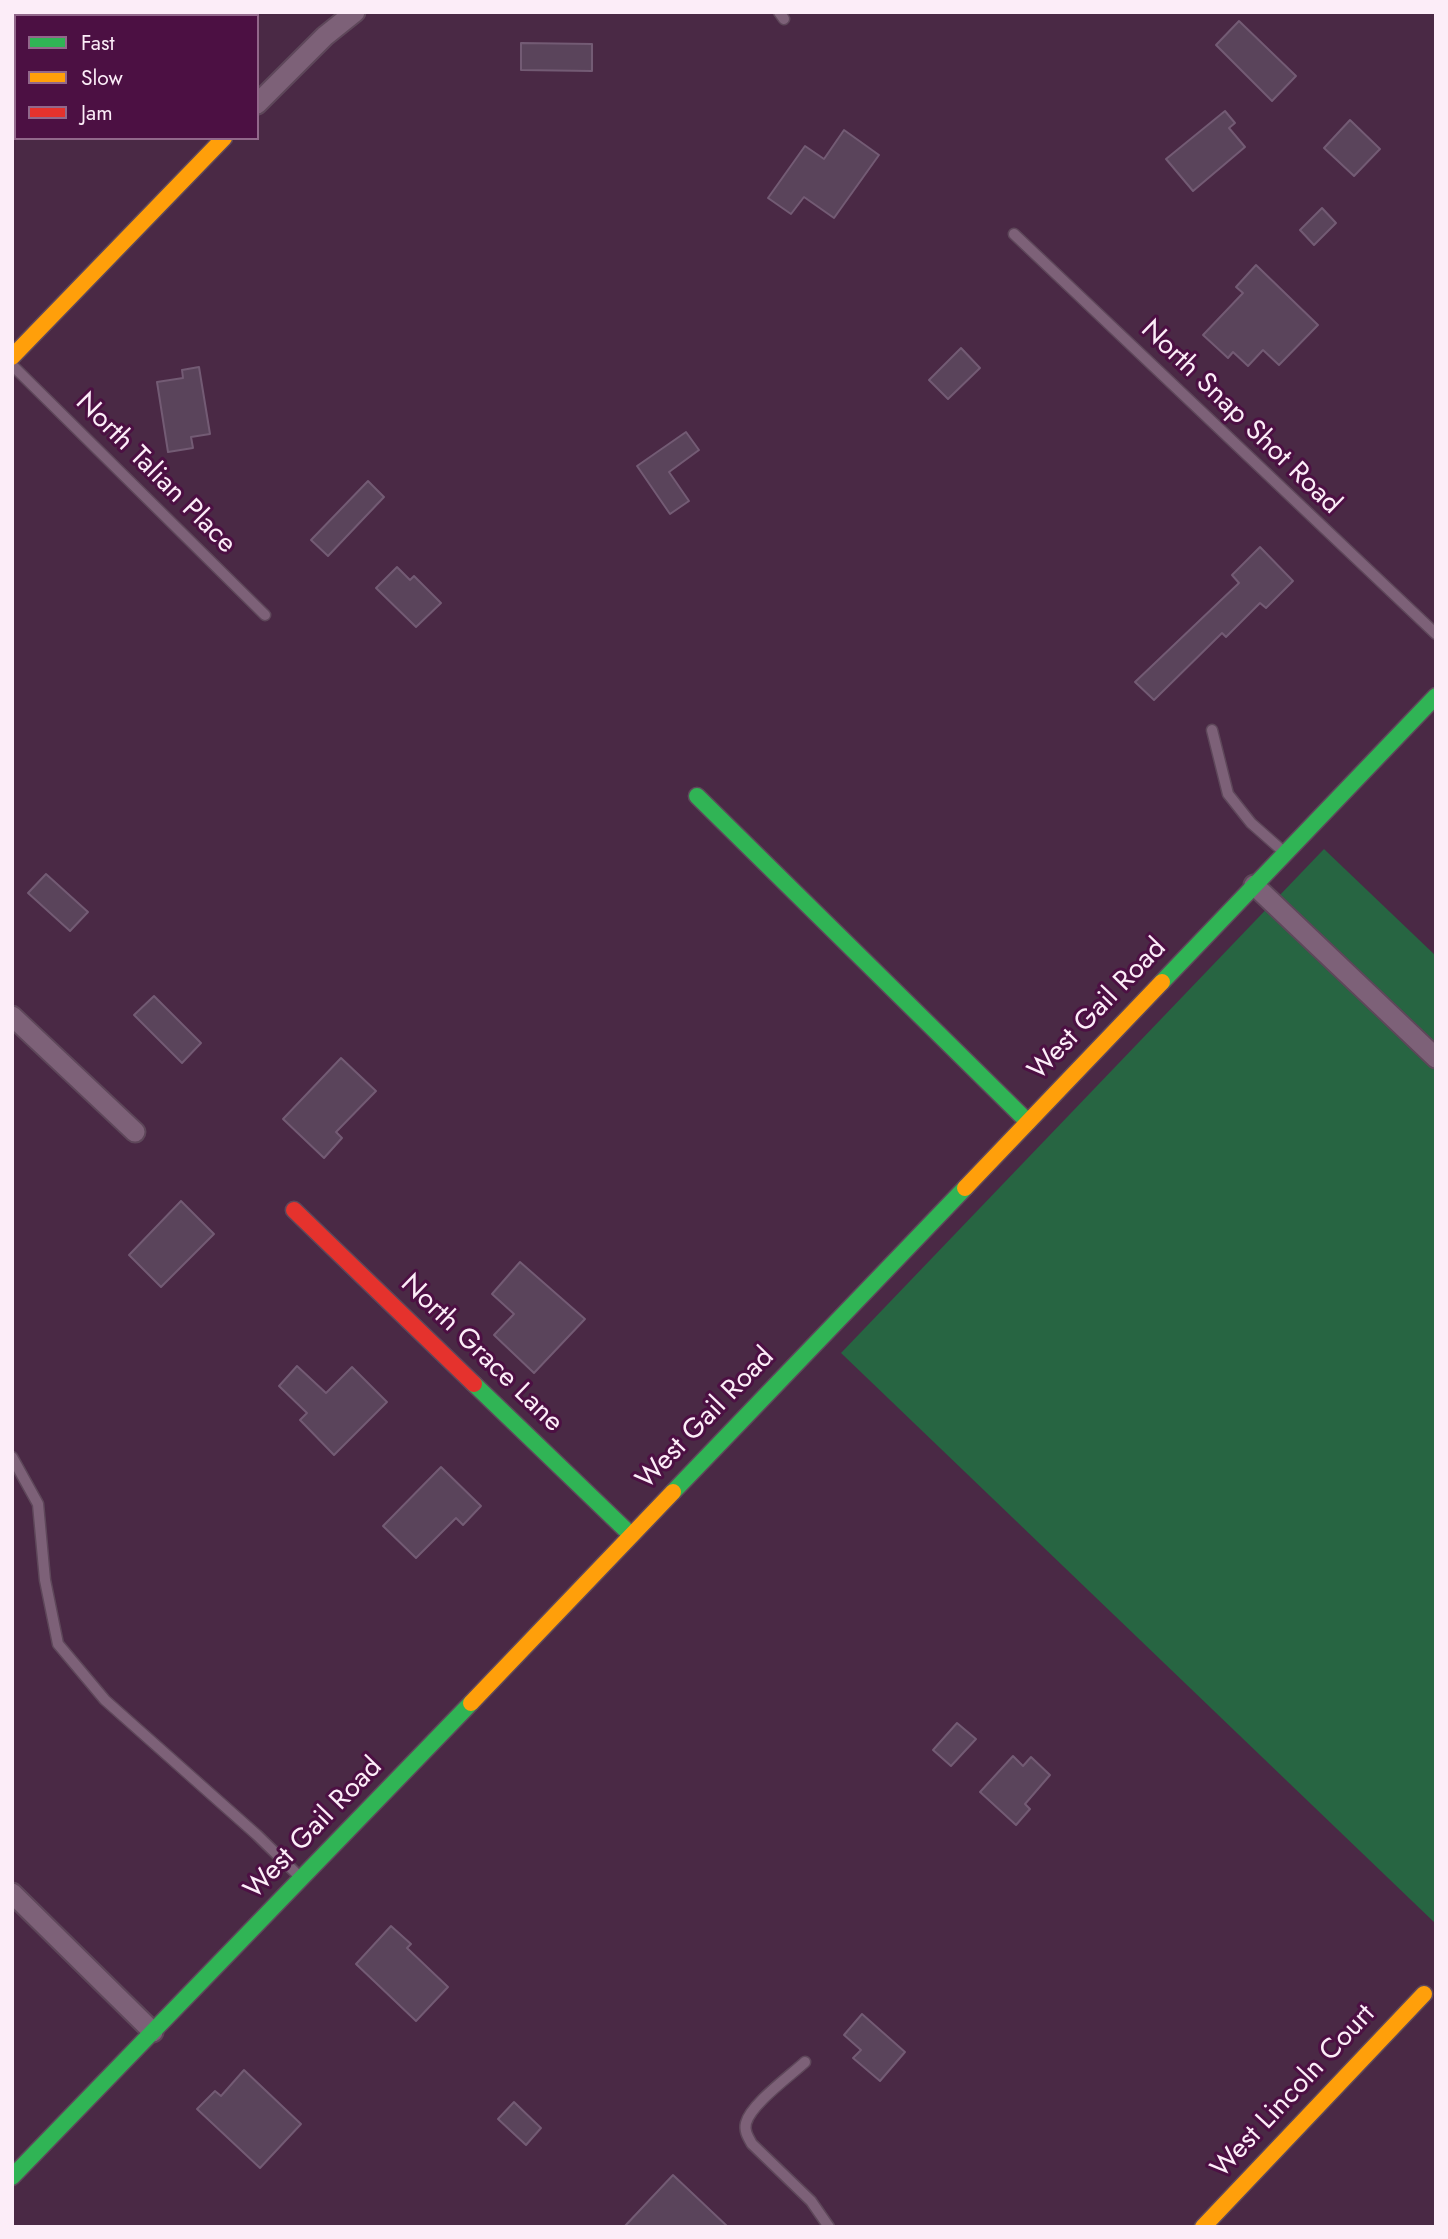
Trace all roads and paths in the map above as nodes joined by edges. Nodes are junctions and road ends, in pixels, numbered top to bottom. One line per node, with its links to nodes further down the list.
1 (355, 12): 2 (street)
2 (259, 102)
3 (222, 140): 5 (street)
4 (1014, 234): 8 (lane, North Snap Shot Road)
5 (12, 357)
6 (12, 365): 7 (lane, North Talian Place)
7 (265, 615)
8 (1436, 634)
9 (1436, 696): 12 (street, West Gail Road)
10 (1212, 730): 12 (lane)
11 (697, 796): 16 (street)
12 (1285, 853): 13 (street, West Gail Road)
13 (1254, 885): 15 (street); 16 (street, West Gail Road)
14 (12, 1016): 17 (street)
15 (1436, 1058)
16 (1028, 1122): 20 (street, West Gail Road)
17 (135, 1132)
18 (295, 1210): 20 (street, North Grace Lane)
19 (12, 1457): 21 (lane)
20 (631, 1535): 21 (street, West Gail Road)
21 (302, 1879): 24 (street, West Gail Road)
22 (12, 1893): 24 (street)
23 (1424, 1994): 28 (street, West Lincoln Court)
24 (153, 2032): 26 (street, West Gail Road)
25 (805, 2062): 27 (lane)
26 (12, 2177)
27 (829, 2227)
28 (1203, 2227)

